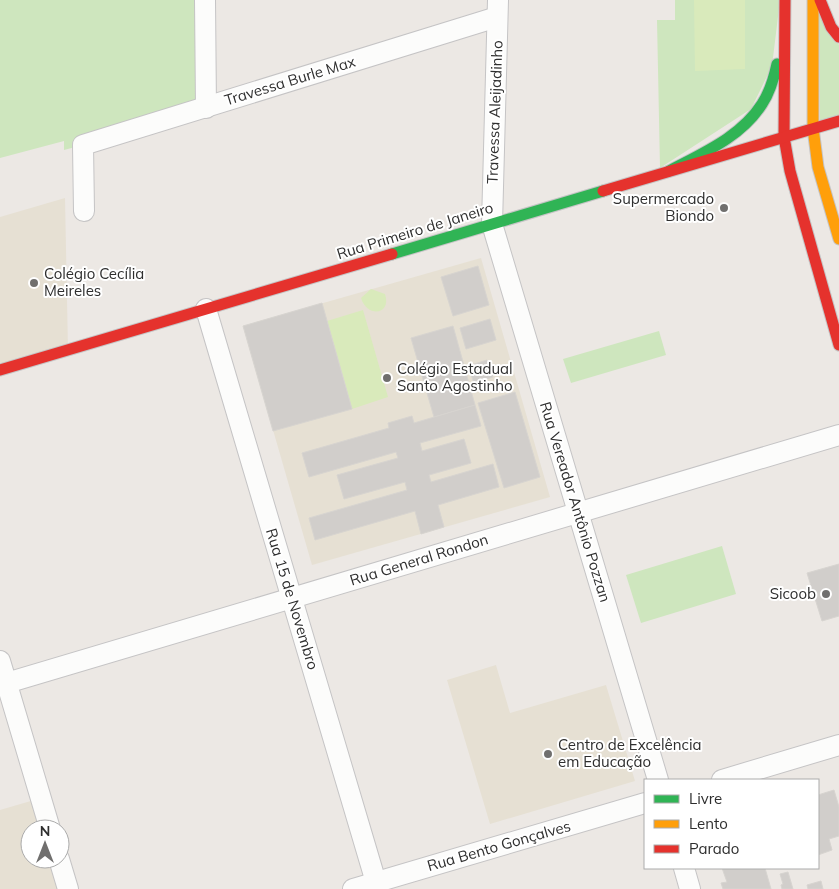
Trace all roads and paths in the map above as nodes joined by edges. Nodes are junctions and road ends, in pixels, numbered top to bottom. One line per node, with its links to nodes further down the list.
1 (205, 0): 7 (street)
2 (784, 0): 10 (street); 11 (street)
3 (813, 0): 9 (street)
4 (820, 0): 6 (street)
5 (498, 8): 7 (street, Travessa Burle Max); 13 (street, Travessa Aleijadinho)
6 (839, 37)
7 (206, 108): 12 (street, Travessa Burle Max)
8 (839, 121): 9 (street, Rua Primeiro de Janeiro)
9 (813, 128): 10 (street, Rua Primeiro de Janeiro); 14 (street)
10 (784, 137): 11 (street, Rua Primeiro de Janeiro); 16 (street)
11 (669, 171): 13 (street, Rua Primeiro de Janeiro)
12 (84, 211)
13 (492, 224): 15 (street, Rua Primeiro de Janeiro); 19 (street, Rua Vereador Antônio Pozzan)
14 (839, 239)
15 (206, 309): 17 (street, Rua Primeiro de Janeiro); 20 (street, Rua 15 de Novembro)
16 (839, 345)
17 (0, 370)
18 (839, 435): 19 (street, Rua General Rondon)
19 (578, 513): 20 (street, Rua General Rondon); 24 (street, Rua Vereador Antônio Pozzan)
20 (291, 598): 22 (street, Rua General Rondon); 30 (street, Rua 15 de Novembro)
21 (0, 662): 22 (street)
22 (3, 684): 27 (street)
23 (839, 745): 25 (street)
24 (658, 779)
25 (725, 779)
26 (644, 803): 30 (street, Rua Bento Gonçalves)
27 (47, 819)
28 (62, 869): 31 (street)
29 (684, 869): 33 (street)
30 (377, 886): 32 (street, Rua Bento Gonçalves)
31 (68, 889)
32 (353, 889)
33 (690, 889)

